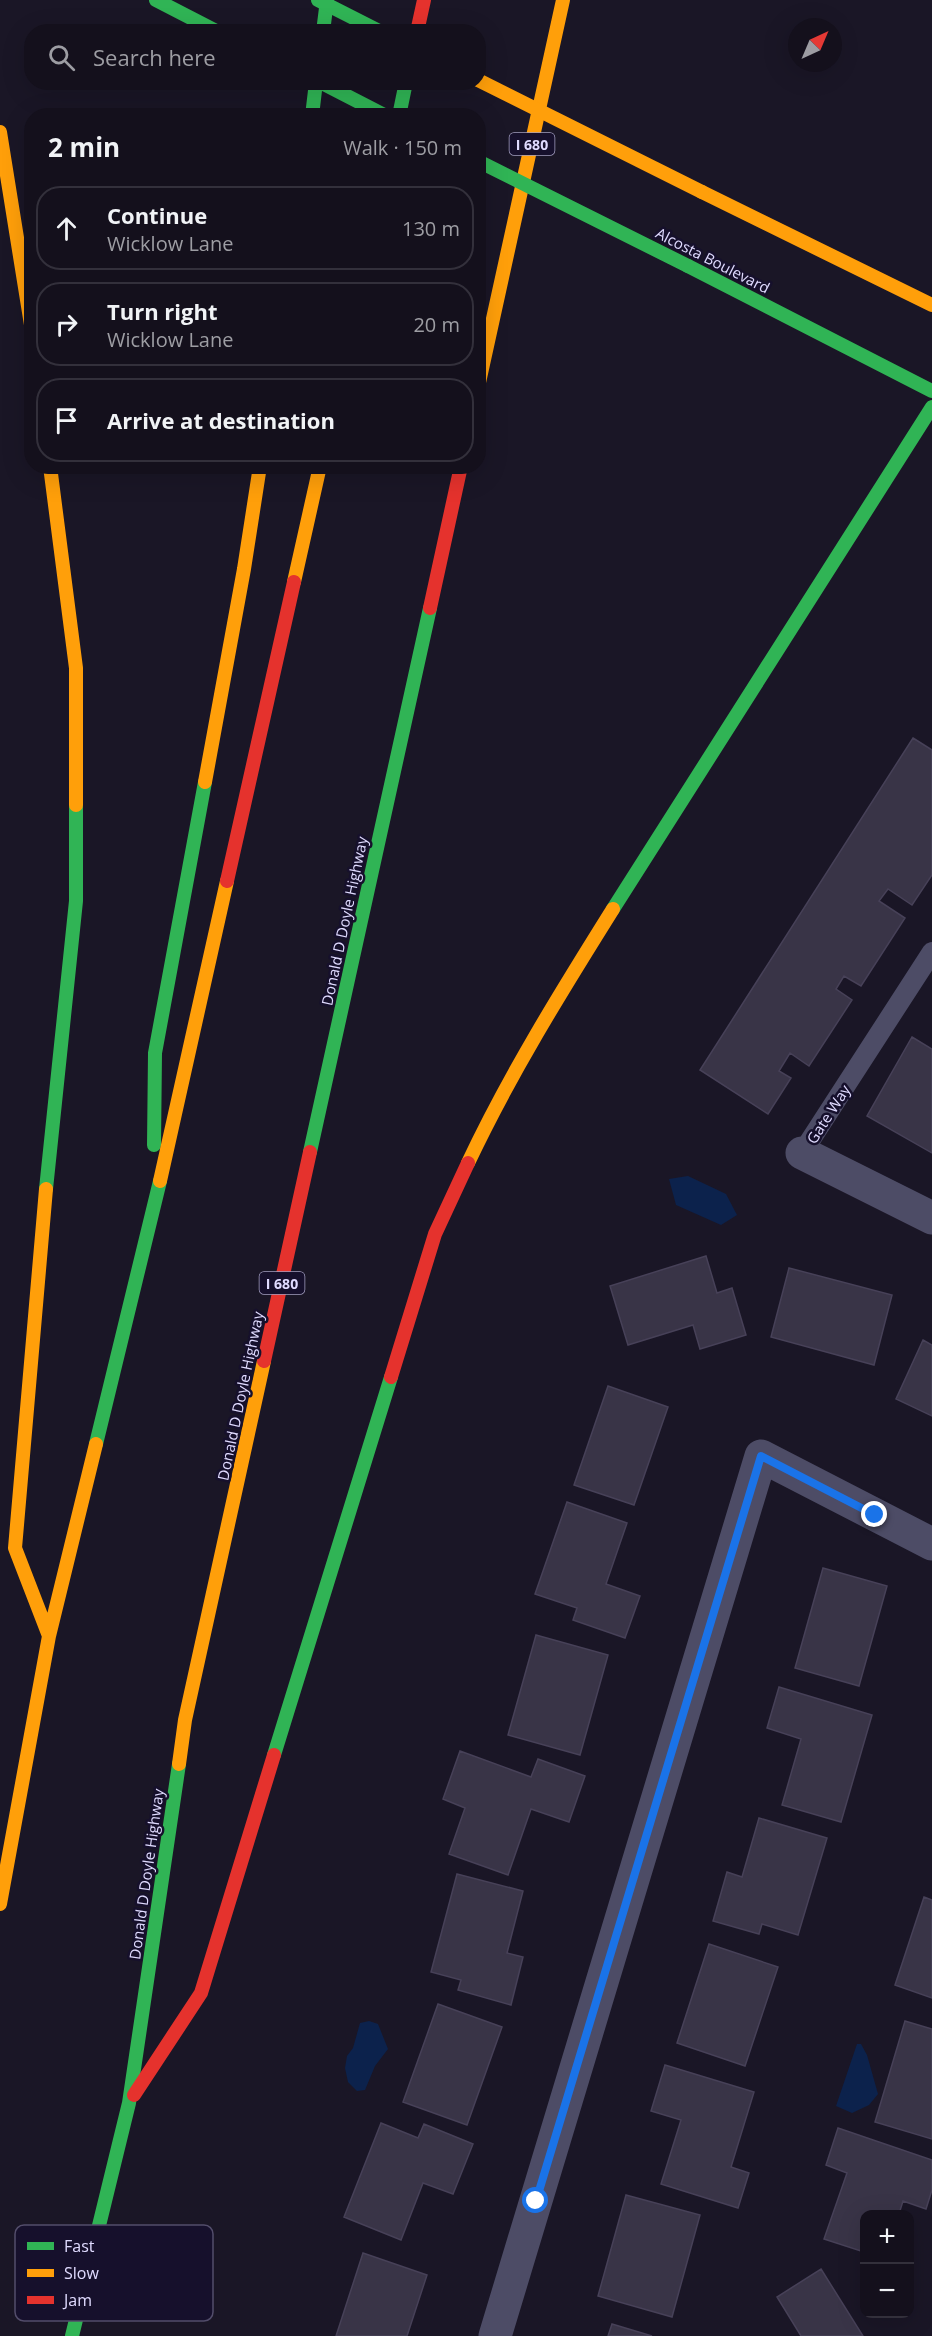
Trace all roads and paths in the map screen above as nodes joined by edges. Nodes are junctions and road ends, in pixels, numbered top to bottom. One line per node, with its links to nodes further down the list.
1 (156, 0): 6 (main road)
2 (318, 0): 8 (main road, bridge)
3 (327, 0): 7 (main road)
4 (424, 0): 9 (main road)
5 (563, 0): 21 (main road, I 680)
6 (202, 24)
7 (324, 24)
8 (365, 24)
9 (419, 24)
10 (486, 84): 20 (main road, bridge)
11 (317, 90): 14 (main road)
12 (334, 90): 15 (main road)
13 (404, 90): 16 (main road)
14 (313, 108)
15 (370, 108)
16 (401, 108)
17 (0, 132): 19 (main road)
18 (486, 165): 22 (main road, Alcosta Boulevard, bridge)
19 (24, 281)
20 (932, 306)
21 (486, 351)
22 (932, 391)
23 (932, 407): 35 (main road)
24 (51, 474): 33 (main road)
25 (259, 474): 30 (main road)
26 (318, 474): 30 (main road)
27 (459, 474): 35 (main road, Donald D Doyle Highway / I 680)
28 (932, 952): 29 (lane, Gate Way)
29 (802, 1153): 31 (street, Gate Way)
30 (153, 1210): 33 (main road)
31 (932, 1218)
32 (932, 1544): 39 (street)
33 (49, 1636): 34 (main road)
34 (0, 1904)
35 (129, 2103): 36 (main road, Donald D Doyle Highway / I 680)
36 (99, 2225)
37 (76, 2321): 38 (main road, Donald D Doyle Highway / I 680)
38 (72, 2336)
39 (495, 2336)

